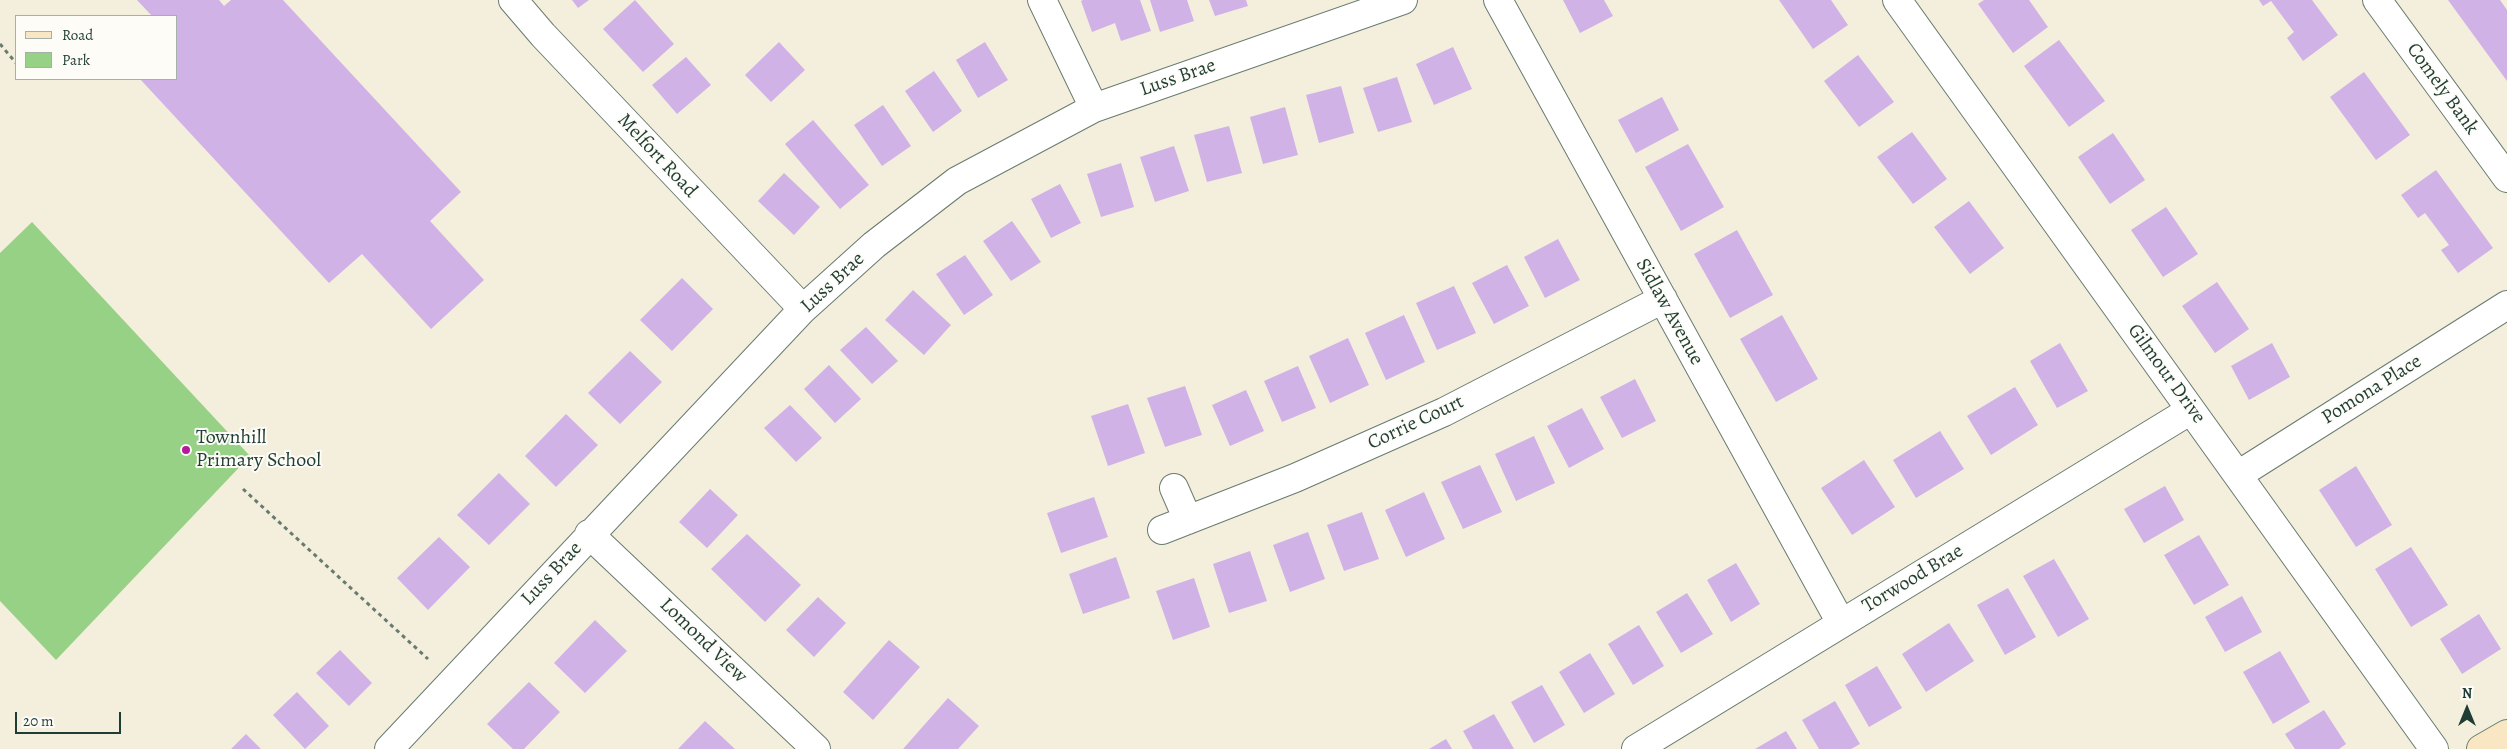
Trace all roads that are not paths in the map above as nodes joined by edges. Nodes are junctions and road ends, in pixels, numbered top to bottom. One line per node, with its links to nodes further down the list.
1 (513, 0): 11 (street, Melfort Road)
2 (1042, 0): 7 (street)
3 (1403, 0): 7 (street, Luss Brae)
4 (1498, 0): 9 (street, Sidlaw Avenue)
5 (1897, 0): 12 (street, Gilmour Drive)
6 (2378, 0): 8 (street, Comely Bank)
7 (1094, 108): 11 (street, Luss Brae)
8 (2507, 178)
9 (1663, 299): 15 (street, Corrie Court); 18 (street, Sidlaw Avenue)
10 (2507, 305): 13 (street, Pomona Place)
11 (803, 309): 17 (street, Luss Brae)
12 (2192, 410): 13 (street, Gilmour Drive); 18 (street, Torwood Brae)
13 (2238, 475): 23 (street, Gilmour Drive)
14 (1174, 488): 15 (street)
15 (1188, 520): 16 (street, Corrie Court)
16 (1162, 530)
17 (590, 534): 20 (street, Luss Brae); 21 (street, Lomond View)
18 (1841, 623): 22 (street, Torwood Brae)
19 (2507, 734): 24 (street)
20 (389, 749)
21 (816, 749)
22 (1636, 749)
23 (2434, 749)
24 (2481, 749)

